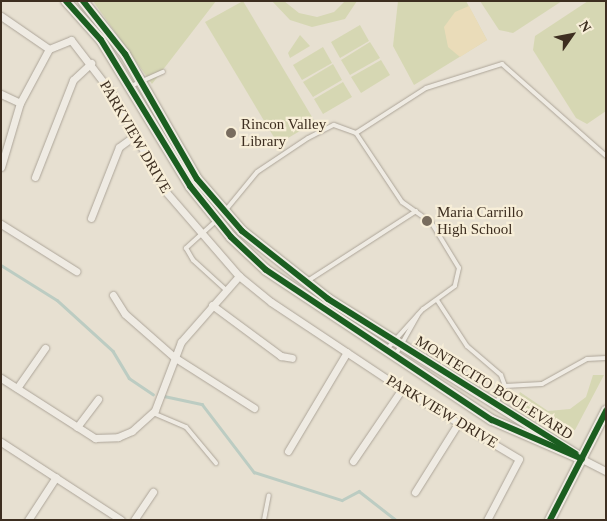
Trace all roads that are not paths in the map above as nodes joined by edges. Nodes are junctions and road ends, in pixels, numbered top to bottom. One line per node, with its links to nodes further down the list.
1 (66, 1): 8 (main road, MONTECITO BOULEVARD)
2 (83, 1): 7 (main road, MONTECITO BOULEVARD)
3 (1, 16): 4 (street)
4 (49, 49): 5 (street, PARKVIEW DRIVE); 10 (street)
5 (91, 64): 12 (street, PARKVIEW DRIVE); 16 (street)
6 (162, 72): 7 (lane)
7 (142, 81): 8 (lane); 18 (main road, MONTECITO BOULEVARD)
8 (131, 86): 18 (main road, MONTECITO BOULEVARD)
9 (1, 94): 10 (street)
10 (20, 103): 14 (street)
11 (356, 133): 13 (lane); 17 (lane); 18 (lane)
12 (133, 137): 19 (street); 21 (street, PARKVIEW DRIVE)
13 (606, 156)
14 (2, 157): 15 (street)
15 (1, 168)
16 (35, 177)
17 (416, 211): 24 (lane); 27 (lane)
18 (221, 216): 21 (lane); 24 (main road, MONTECITO BOULEVARD); 32 (main road, MONTECITO BOULEVARD)
19 (91, 218)
20 (1, 224): 22 (street)
21 (200, 235): 23 (street, PARKVIEW DRIVE); 25 (lane)
22 (76, 271)
23 (239, 276): 25 (street); 33 (street, PARKVIEW DRIVE)
24 (304, 283): 30 (main road, MONTECITO BOULEVARD)
25 (226, 290): 28 (street)
26 (113, 295): 35 (street)
27 (436, 300): 29 (lane); 39 (lane)
28 (212, 305): 35 (street); 36 (street)
29 (418, 315): 30 (lane); 30 (lane)
30 (397, 343): 32 (lane); 34 (lane); 43 (main road, MONTECITO BOULEVARD)
31 (45, 348): 40 (street)
32 (385, 350): 34 (main road, MONTECITO BOULEVARD)
33 (347, 352): 41 (street, PARKVIEW DRIVE); 50 (street)
34 (395, 356): 51 (main road, MONTECITO BOULEVARD)
35 (174, 357): 44 (street); 46 (street)
36 (292, 358)
37 (606, 358): 39 (lane)
38 (1, 378): 40 (street)
39 (504, 386): 43 (lane)
40 (18, 388): 48 (street)
41 (402, 389): 47 (street, PARKVIEW DRIVE); 52 (street)
42 (98, 399): 48 (street)
43 (494, 406): 51 (main road, MONTECITO BOULEVARD)
44 (254, 408)
45 (606, 412): 51 (main road)
46 (153, 413): 48 (street); 53 (lane)
47 (457, 425): 57 (street); 63 (street, PARKVIEW DRIVE)
48 (77, 427)
49 (1, 442): 55 (street)
50 (288, 451)
51 (582, 459): 54 (street); 64 (main road)
52 (353, 461)
53 (216, 463)
54 (606, 471)
55 (56, 478): 59 (street); 60 (street)
56 (153, 492): 61 (street)
57 (415, 492)
58 (269, 495): 62 (lane)
59 (28, 520)
60 (121, 520)
61 (134, 520)
62 (264, 520)
63 (487, 520)
64 (550, 520)

